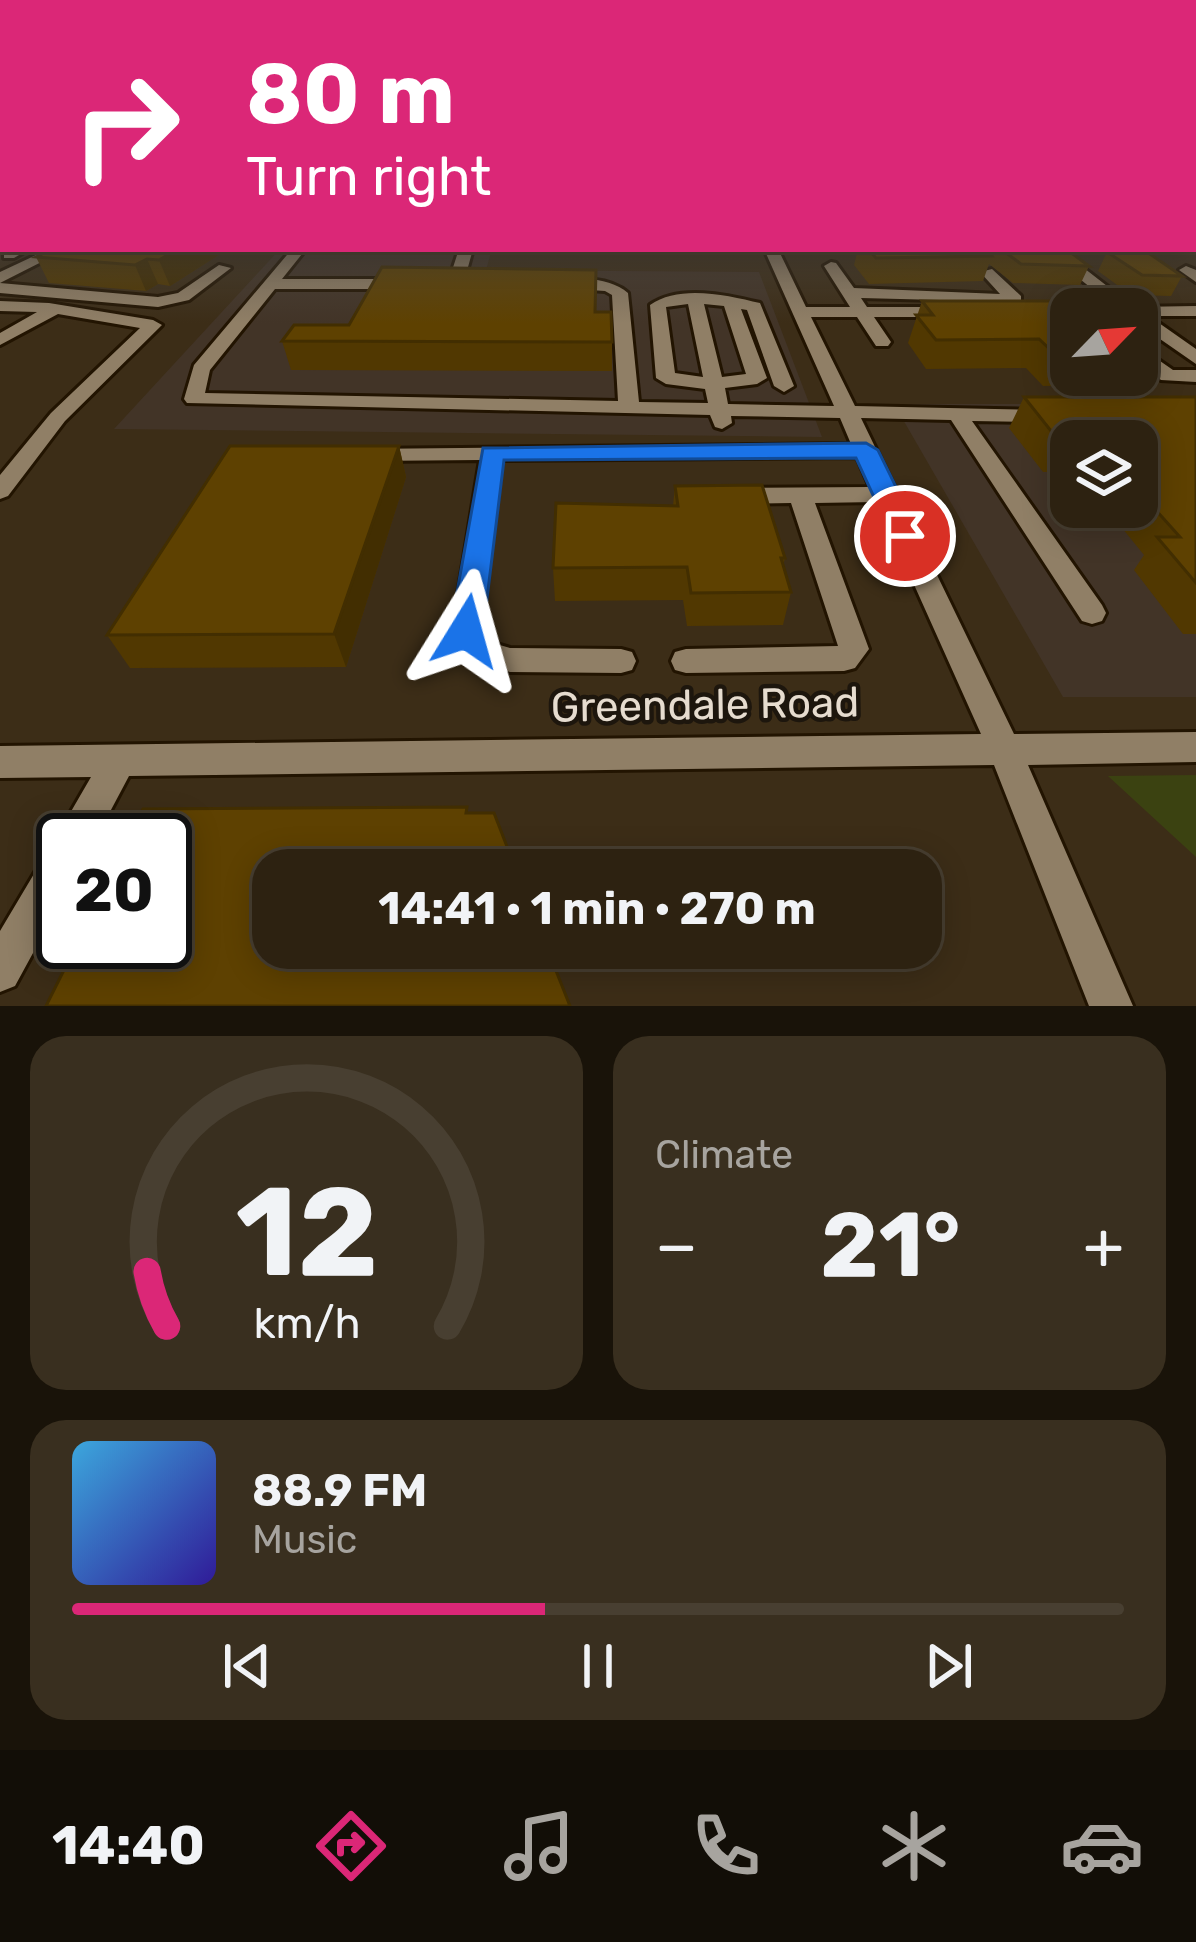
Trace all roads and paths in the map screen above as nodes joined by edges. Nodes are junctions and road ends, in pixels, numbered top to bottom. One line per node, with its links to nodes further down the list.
1 (54, 252): 10 (street)
2 (296, 252): 12 (street)
3 (465, 252): 11 (street)
4 (772, 252): 25 (street)
5 (79, 257): 15 (street)
6 (831, 266): 17 (street)
7 (224, 268): 15 (street)
8 (1075, 268): 16 (street)
9 (987, 272): 21 (street)
10 (0, 278)
11 (456, 283): 12 (street); 13 (street)
12 (269, 284): 36 (street)
13 (500, 284)
14 (545, 284): 36 (street)
15 (8, 288)
16 (1100, 288)
17 (849, 293): 21 (street); 26 (street)
18 (695, 300): 19 (street); 34 (street); 34 (street)
19 (731, 302): 34 (street); 35 (street)
20 (0, 306): 22 (street)
21 (938, 306): 23 (street); 26 (street)
22 (56, 309): 29 (street); 45 (street)
23 (1028, 311)
24 (1196, 311): 27 (street)
25 (801, 312): 26 (street); 38 (street)
26 (862, 312): 30 (street)
27 (1158, 312)
28 (1158, 329): 31 (street)
29 (0, 340)
30 (882, 342)
31 (1196, 358)
32 (1158, 368): 33 (street)
33 (1196, 376)
34 (715, 385): 37 (street)
35 (784, 386)
36 (629, 408): 37 (street)
37 (721, 416): 38 (street); 41 (street)
38 (849, 416): 39 (street); 42 (street)
39 (958, 416): 40 (street); 49 (street)
40 (1077, 417)
41 (696, 422)
42 (866, 450): 43 (street); 46 (street)
43 (492, 453): 44 (street); 50 (street)
44 (340, 454)
45 (0, 491)
46 (886, 494): 47 (street); 52 (street)
47 (800, 495): 48 (street); 51 (street)
48 (700, 496)
49 (1092, 613)
50 (621, 661)
51 (686, 661)
52 (1003, 746): 53 (street, Greendale Road); 54 (street, Greendale Road); 59 (street)
53 (1196, 747)
54 (120, 760): 55 (street, Greendale Road); 56 (street)
55 (0, 762)
56 (90, 813)
57 (36, 908): 58 (street)
58 (0, 971)
59 (1111, 1006)

